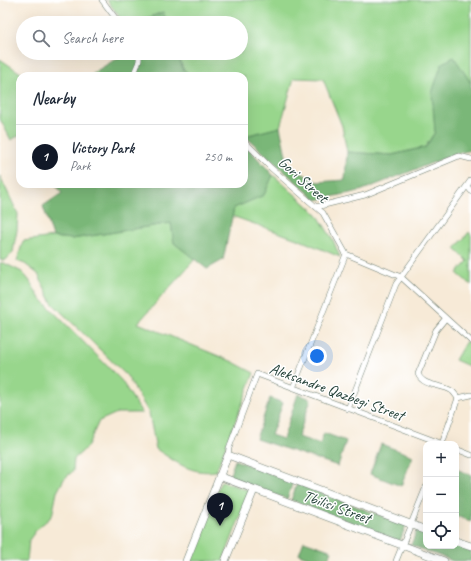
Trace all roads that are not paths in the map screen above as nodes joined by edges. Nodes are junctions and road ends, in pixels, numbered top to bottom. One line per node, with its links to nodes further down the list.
1 (102, 0): 2 (street)
2 (114, 16)
3 (139, 60): 4 (street)
4 (134, 72)
5 (248, 145): 10 (street, Gori Street)
6 (471, 159): 10 (street)
7 (471, 180): 8 (street)
8 (467, 186): 9 (street); 12 (street)
9 (471, 191)
10 (316, 207): 11 (street, Gori Street)
11 (346, 254): 12 (street); 15 (street)
12 (401, 277): 13 (street); 18 (street)
13 (445, 319): 14 (street); 17 (street)
14 (471, 341)
15 (293, 388): 18 (street, Aleksandre Qazbegi Street); 22 (street, Aleksandre Qazbegi Street)
16 (471, 395): 17 (street)
17 (458, 398): 20 (street)
18 (348, 409): 19 (street, Aleksandre Qazbegi Street)
19 (434, 441)
20 (443, 441)
21 (459, 450): 23 (street)
22 (228, 455): 24 (main road); 27 (main road, Tbilisi Street)
23 (471, 455)
24 (220, 476): 25 (main road, Tbilisi Street); 32 (main road)
25 (254, 490): 30 (main road, Tbilisi Street); 33 (main road)
26 (423, 494): 27 (street)
27 (411, 524): 28 (main road, Tbilisi Street); 30 (street)
28 (423, 529)
29 (459, 542): 31 (main road)
30 (403, 545): 34 (street); 35 (main road, Tbilisi Street)
31 (471, 546)
32 (186, 561)
33 (224, 561)
34 (396, 561)
35 (444, 561)

